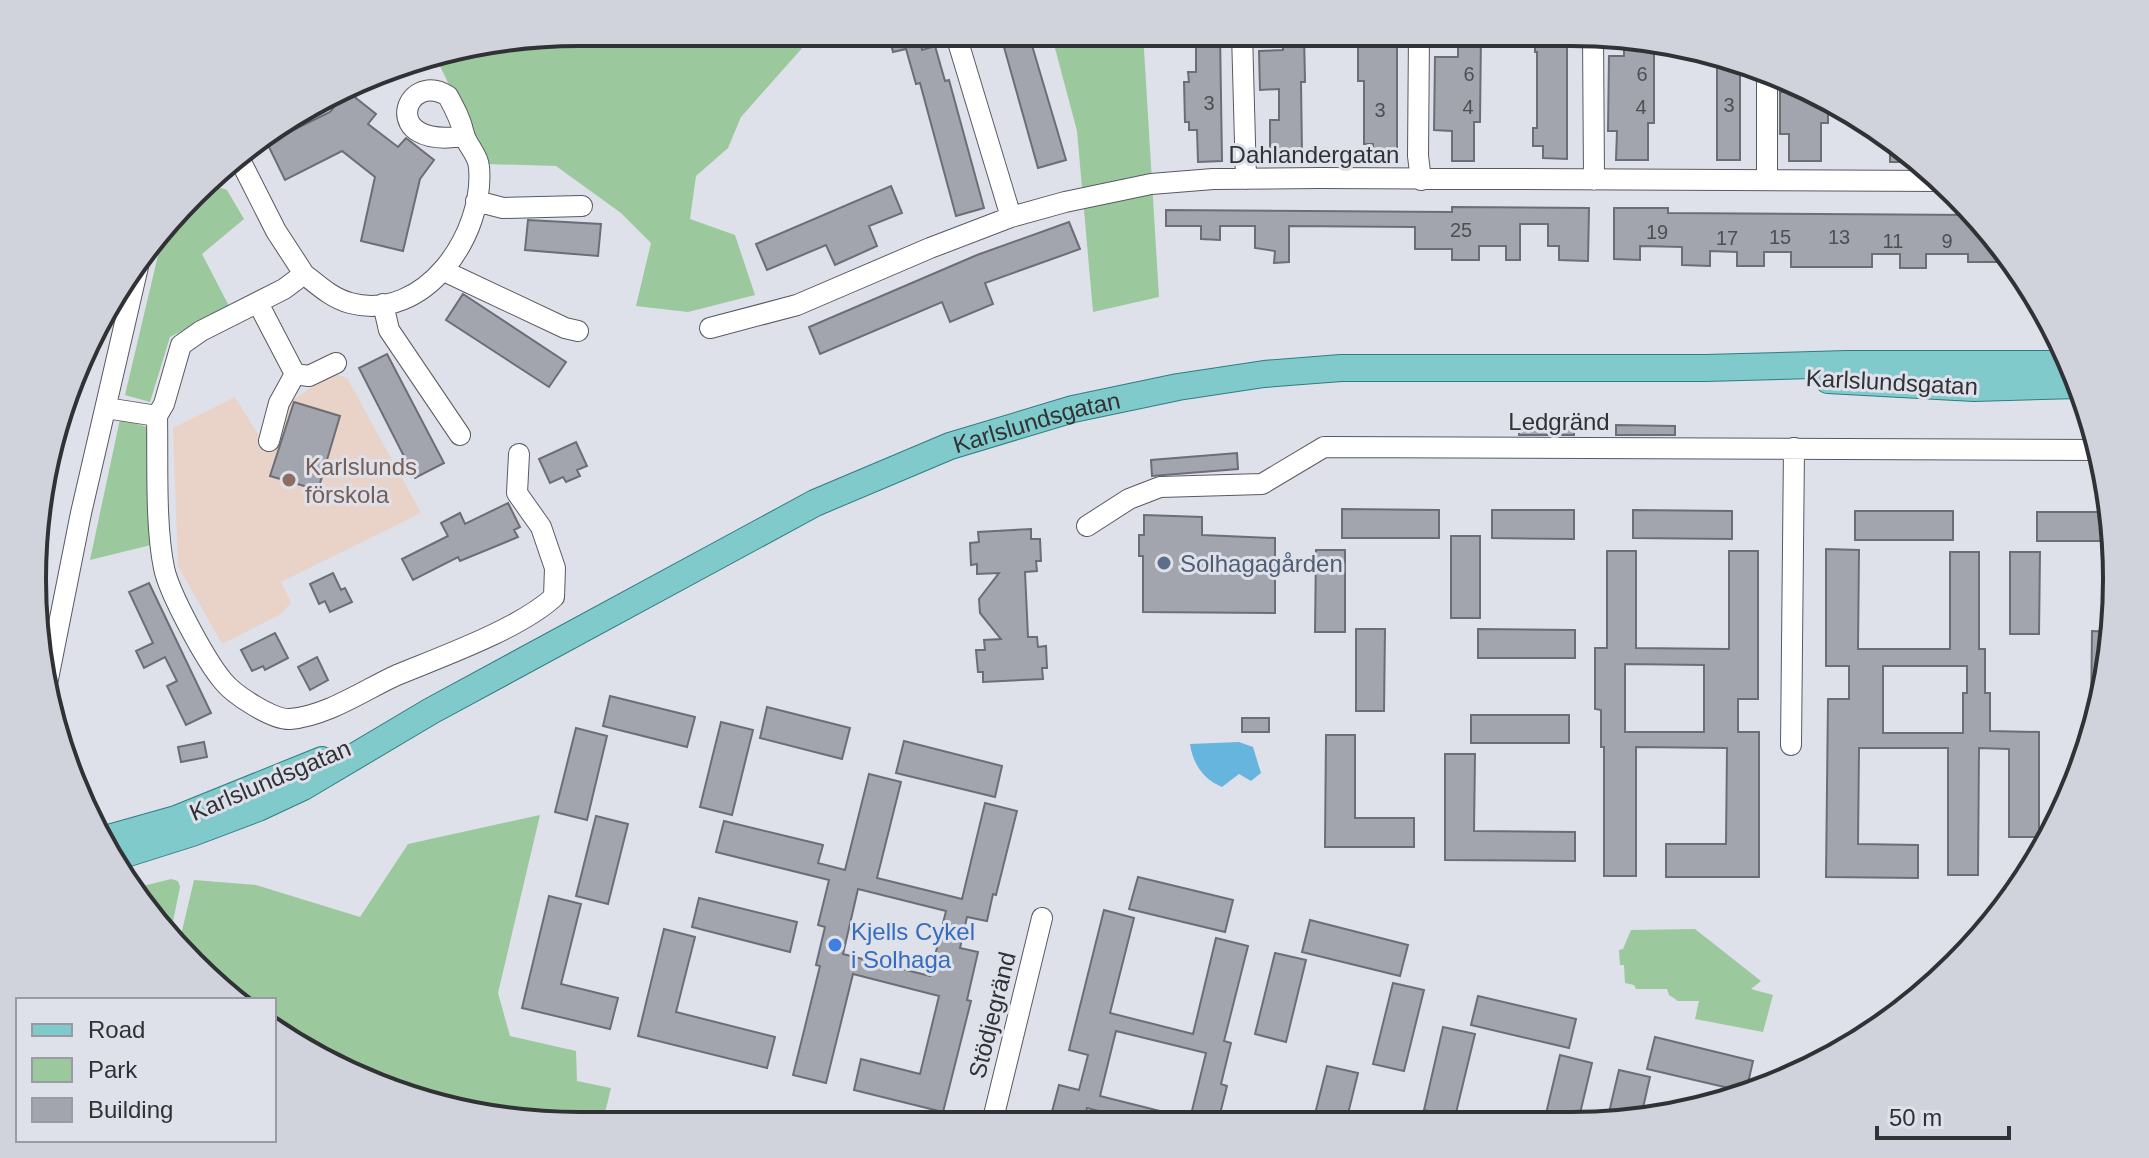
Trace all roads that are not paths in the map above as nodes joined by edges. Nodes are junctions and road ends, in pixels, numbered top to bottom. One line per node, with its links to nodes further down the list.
1 (959, 46): 15 (street)
2 (1242, 46): 8 (street)
3 (1419, 46): 9 (street)
4 (1593, 47): 10 (street)
5 (1767, 84): 11 (street)
6 (464, 136): 13 (street)
7 (243, 166): 17 (street)
8 (1246, 179): 9 (street, Dahlandergatan); 15 (street, Dahlandergatan)
9 (1421, 180): 10 (street, Dahlandergatan)
10 (1594, 180): 11 (street, Dahlandergatan)
11 (1767, 180): 12 (street, Dahlandergatan)
12 (1923, 180)
13 (476, 201): 14 (street); 16 (street)
14 (582, 206)
15 (1011, 217): 21 (street, Dahlandergatan)
16 (444, 271): 20 (street); 22 (street)
17 (304, 274): 19 (street); 20 (street)
18 (133, 287): 28 (street)
19 (258, 303): 26 (street); 29 (street)
20 (383, 304): 30 (street)
21 (710, 328)
22 (578, 331)
23 (336, 363): 26 (street)
24 (2057, 364): 25 (main road, Karlslundsgatan)
25 (1705, 368): 27 (main road, Karlslundsgatan); 37 (main road, Karlslundsgatan)
26 (295, 374): 31 (street)
27 (2066, 385)
28 (106, 408): 29 (street); 36 (street)
29 (157, 416): 34 (street)
30 (460, 435)
31 (269, 441)
32 (1794, 448): 33 (street, Ledgränd); 35 (street, Ledgränd); 38 (street)
33 (2087, 450)
34 (519, 454)
35 (1087, 526)
36 (52, 658)
37 (431, 711): 39 (main road, Karlslundsgatan); 40 (main road, Karlslundsgatan)
38 (1791, 745)
39 (112, 837)
40 (123, 855)
41 (1042, 918): 42 (street, Stödjegränd)
42 (995, 1112)

